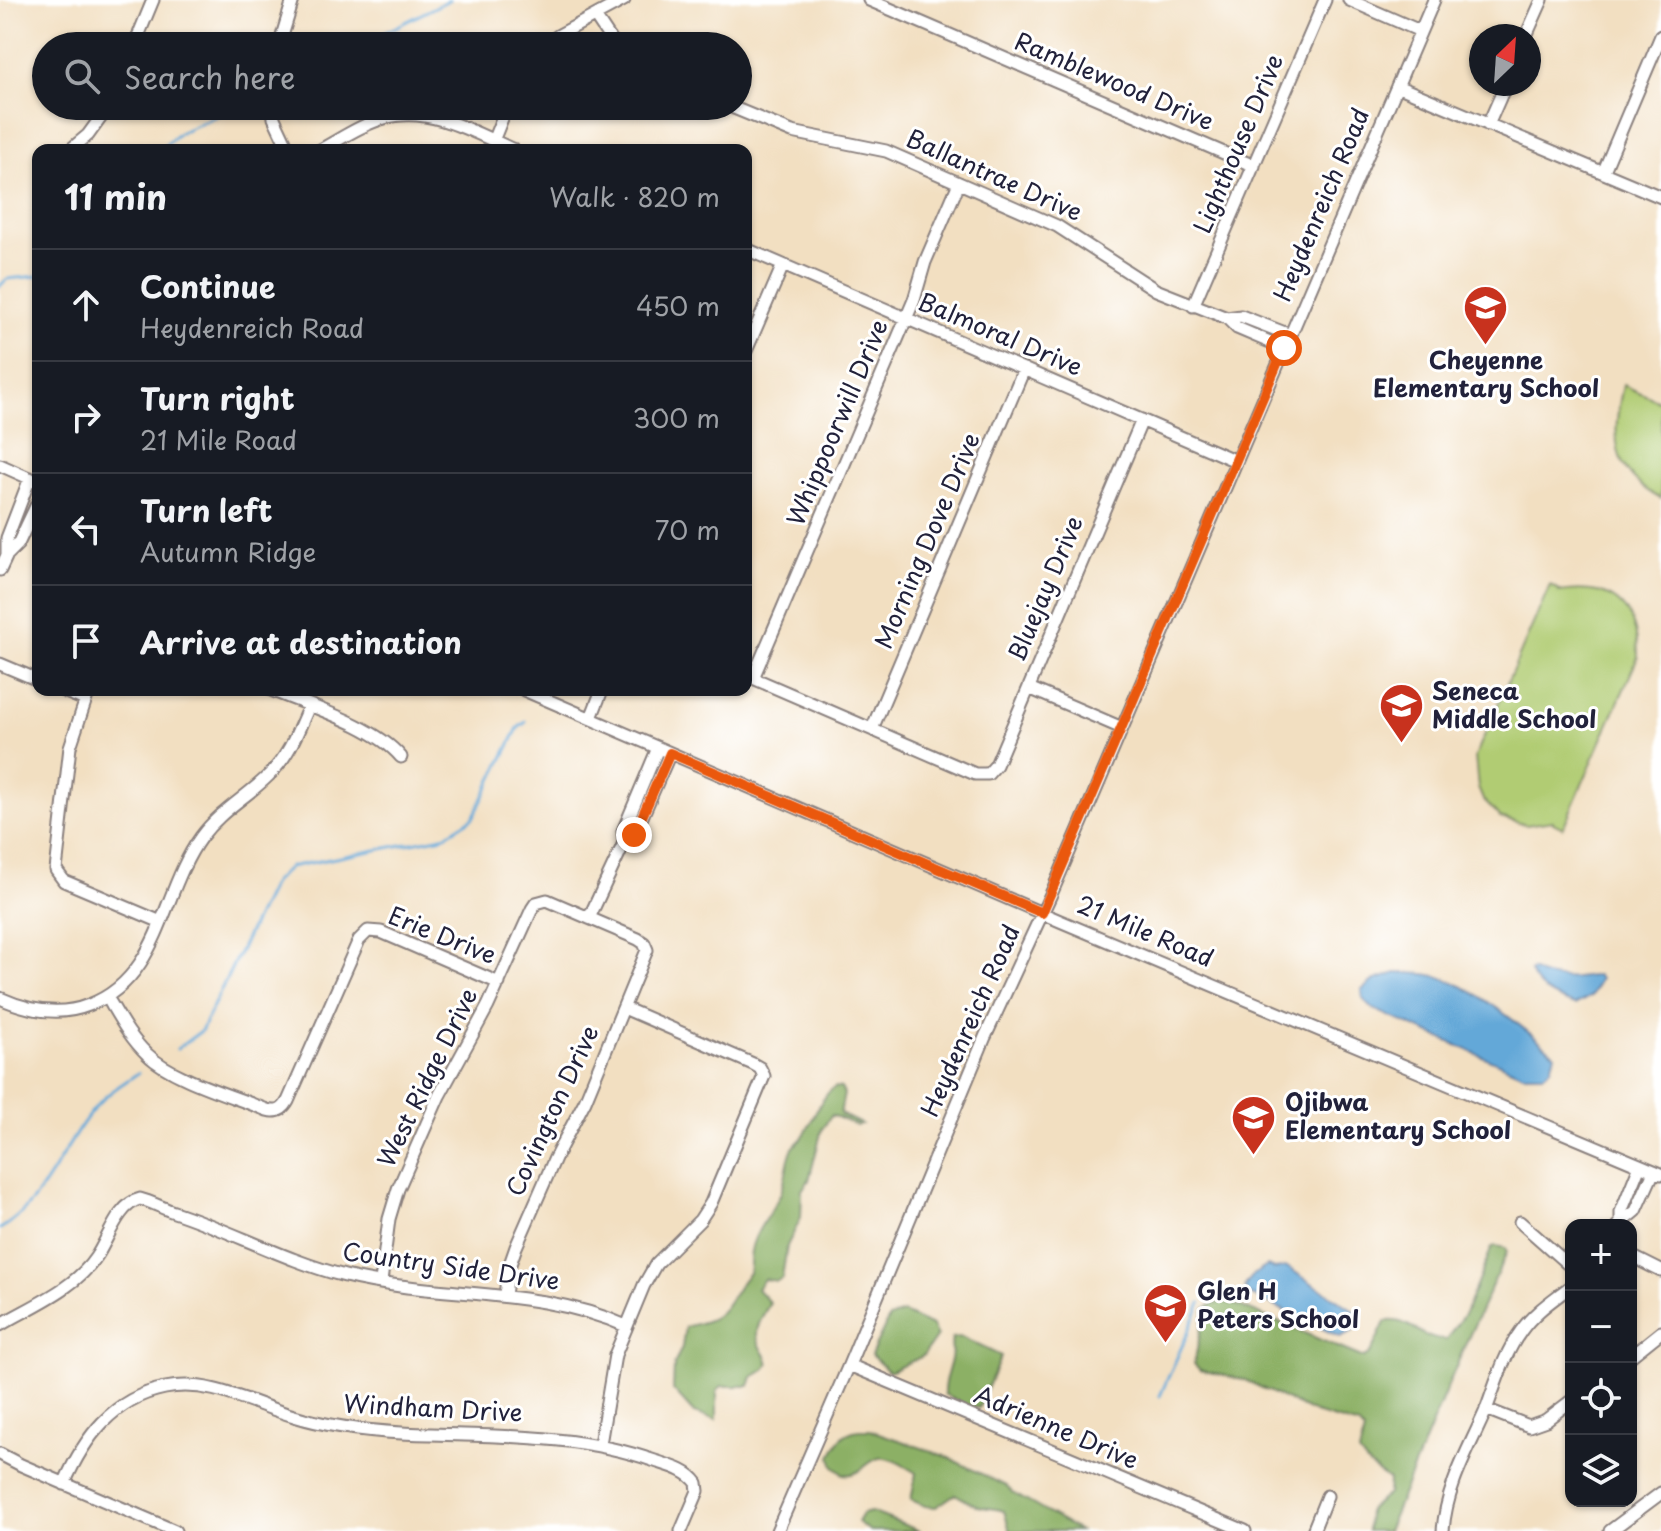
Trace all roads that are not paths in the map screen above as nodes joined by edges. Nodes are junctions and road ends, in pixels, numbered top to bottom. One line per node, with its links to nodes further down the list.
1 (153, 0): 12 (street)
2 (293, 0): 13 (street)
3 (624, 0): 9 (street)
4 (869, 0): 31 (street, Ramblewood Drive)
5 (1325, 0): 31 (street, Lighthouse Drive)
6 (1349, 0): 11 (street)
7 (1434, 0): 11 (street, Heydenreich Road)
8 (1542, 0): 10 (street)
9 (595, 16): 14 (street); 15 (street)
10 (1531, 24)
11 (1420, 31): 17 (street, Heydenreich Road)
12 (140, 32)
13 (283, 32)
14 (565, 32)
15 (606, 32)
16 (1661, 38): 32 (street)
17 (1397, 86): 25 (street); 40 (street, Heydenreich Road)
18 (1501, 96): 25 (street)
19 (752, 115): 33 (street, Ballantrae Drive)
20 (99, 120): 27 (street)
21 (275, 120): 28 (street)
22 (378, 120): 29 (street)
23 (442, 120): 26 (street)
24 (501, 120): 26 (street)
25 (1488, 125): 32 (street)
26 (493, 141): 30 (street)
27 (77, 144)
28 (286, 144)
29 (332, 144)
30 (500, 144)
31 (1254, 166): 37 (street, Lighthouse Drive)
32 (1603, 173): 34 (street)
33 (959, 183): 37 (street, Ballantrae Drive); 38 (street, Whippoorwill Drive)
34 (1661, 197)
35 (752, 252): 36 (street, Balmoral Drive)
36 (783, 265): 38 (street, Balmoral Drive); 41 (street)
37 (1193, 306): 39 (street, Ballantrae Drive)
38 (906, 318): 43 (street, Balmoral Drive); 53 (street, Whippoorwill Drive)
39 (1227, 318): 40 (street, Ballantrae Drive); 42 (street, Ballantrae Drive)
40 (1290, 335): 42 (street, Heydenreich Road)
41 (752, 337)
42 (1284, 348): 45 (street, Heydenreich Road)
43 (1024, 369): 44 (street, Balmoral Drive); 64 (street, Morning Dove Drive)
44 (1142, 420): 45 (street, Balmoral Drive); 56 (street, Bluejay Drive)
45 (1236, 461): 63 (street, Heydenreich Road)
46 (0, 465): 47 (street)
47 (32, 479)
48 (32, 484): 50 (street)
49 (32, 515): 50 (street)
50 (7, 555): 51 (street)
51 (0, 570)
52 (0, 664): 54 (street)
53 (752, 671)
54 (32, 677)
55 (752, 677): 64 (street)
56 (1029, 688): 63 (street); 64 (street, Bluejay Drive)
57 (87, 696): 69 (street)
58 (285, 696): 61 (street)
59 (538, 696): 62 (street, 21 Mile Road)
60 (600, 696): 62 (street)
61 (309, 706): 66 (street); 69 (street)
62 (591, 718): 65 (street, 21 Mile Road)
63 (1122, 728): 67 (street, Heydenreich Road)
64 (872, 729)
65 (664, 750): 67 (street, 21 Mile Road); 68 (street)
66 (401, 757)
67 (1042, 913): 74 (street, 21 Mile Road); 89 (street, Heydenreich Road)
68 (589, 918): 70 (street, West Ridge Drive); 73 (street, Covington Drive)
69 (161, 922): 71 (street)
70 (499, 983): 71 (street, Erie Drive); 82 (street, West Ridge Drive)
71 (107, 997): 72 (street)
72 (0, 998)
73 (624, 1008): 84 (street, Covington Drive); 86 (street)
74 (1640, 1165): 75 (street, 21 Mile Road); 76 (street)
75 (1658, 1173): 77 (street)
76 (1620, 1219)
77 (1626, 1219)
78 (1520, 1222): 80 (street)
79 (1637, 1259): 81 (street)
80 (1565, 1262)
81 (1661, 1271)
82 (381, 1282): 84 (street, Country Side Drive); 85 (street, Country Side Drive)
83 (1565, 1291): 91 (street)
84 (505, 1296): 86 (street, Country Side Drive)
85 (0, 1325)
86 (626, 1326): 92 (street)
87 (1661, 1332): 88 (street)
88 (1637, 1351)
89 (849, 1365): 99 (street, Heydenreich Road); 100 (street, Adrienne Drive)
90 (1565, 1406): 91 (street)
91 (1486, 1409): 102 (street)
92 (600, 1444): 94 (street, Windham Drive); 98 (street, Windham Drive)
93 (0, 1454): 94 (street)
94 (64, 1484): 97 (street)
95 (1661, 1493): 103 (street)
96 (1327, 1496): 101 (street)
97 (175, 1531)
98 (681, 1531)
99 (777, 1531)
100 (1245, 1531)
101 (1313, 1531)
102 (1443, 1531)
103 (1610, 1531)

